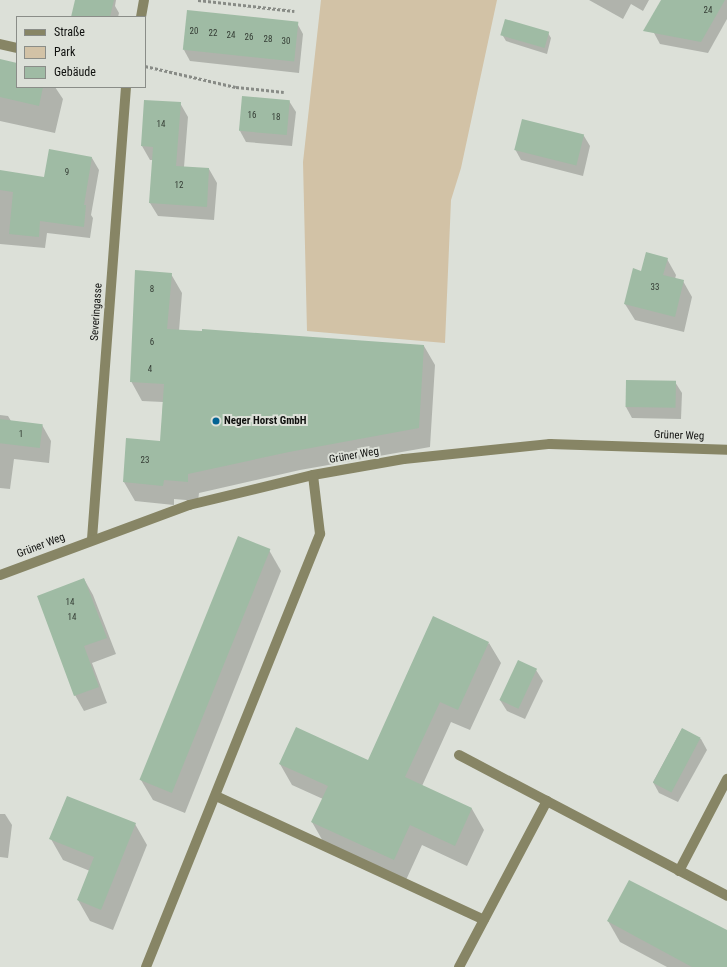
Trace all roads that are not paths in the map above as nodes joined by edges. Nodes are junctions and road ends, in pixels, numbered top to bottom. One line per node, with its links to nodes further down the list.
1 (144, 0): 2 (street)
2 (140, 16)
3 (0, 44): 4 (street)
4 (16, 48)
5 (126, 88): 8 (street, Severingasse)
6 (727, 450): 7 (street, Grüner Weg)
7 (314, 475): 8 (street, Grüner Weg); 12 (street)
8 (92, 539): 9 (street, Grüner Weg)
9 (0, 575)
10 (459, 755): 13 (street)
11 (727, 779): 14 (street)
12 (216, 796): 16 (street); 17 (street)
13 (547, 801): 14 (street); 16 (street)
14 (679, 871): 15 (street)
15 (727, 896)
16 (484, 920): 18 (street)
17 (146, 967)
18 (459, 967)

